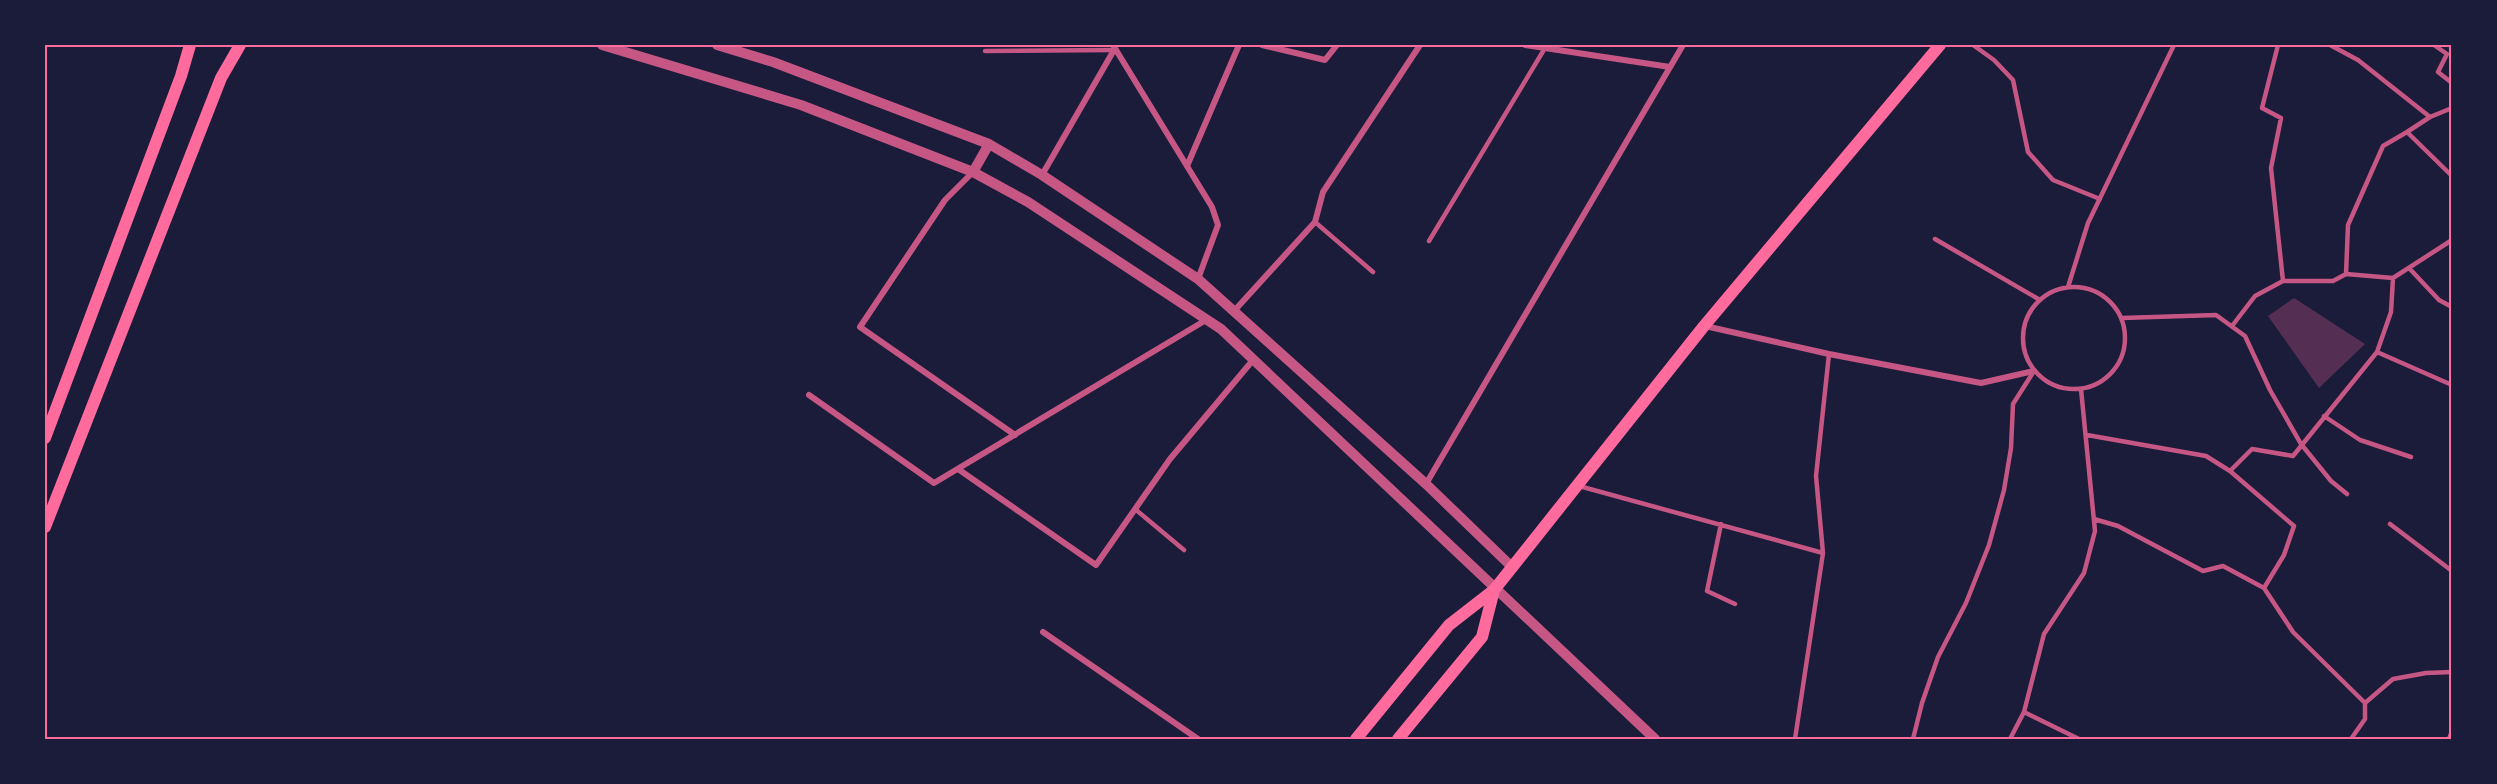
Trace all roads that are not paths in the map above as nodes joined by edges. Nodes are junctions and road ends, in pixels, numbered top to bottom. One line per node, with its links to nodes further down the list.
1 (190, 45): 59 (main road)
2 (240, 45): 71 (main road)
3 (602, 45): 27 (street)
4 (717, 45): 25 (street)
5 (1239, 45): 26 (street)
6 (1262, 45): 7 (street)
7 (1337, 45)
8 (1420, 45): 31 (street)
9 (1525, 45): 18 (street)
10 (1683, 45): 20 (street)
11 (1940, 45): 47 (main road)
12 (1973, 45): 30 (lane)
13 (2175, 45): 30 (lane)
14 (2278, 45): 40 (lane)
15 (2330, 45): 23 (lane)
16 (2434, 45): 21 (lane)
17 (1114, 48): 19 (lane); 26 (street); 28 (street)
18 (1545, 48): 20 (street); 34 (lane)
19 (985, 51)
20 (1670, 67): 64 (street)
21 (2452, 83)
22 (2452, 108): 23 (lane)
23 (2430, 117): 24 (lane)
24 (2407, 132): 29 (lane); 37 (lane)
25 (989, 144): 27 (street); 28 (street)
26 (1187, 166): 39 (street)
27 (973, 172): 46 (street); 57 (street)
28 (1042, 175): 39 (street)
29 (2452, 176)
30 (2100, 199): 41 (lane)
31 (1315, 222): 36 (lane); 44 (street)
32 (1935, 239): 42 (lane)
33 (2452, 240): 35 (lane)
34 (1430, 242)
35 (2409, 268): 38 (lane); 43 (lane)
36 (1373, 273)
37 (2346, 274): 38 (lane); 40 (lane)
38 (2393, 278): 49 (lane)
39 (1198, 279): 44 (street)
40 (2283, 281): 48 (lane)
41 (2068, 287): 42 (lane); 45 (lane)
42 (2040, 300): 52 (lane)
43 (2452, 307)
44 (1235, 310): 64 (street)
45 (2122, 318): 48 (lane); 54 (lane)
46 (1206, 320): 51 (street); 57 (street)
47 (1704, 326): 50 (street); 65 (main road)
48 (2232, 326): 60 (lane)
49 (2377, 352): 53 (lane); 56 (lane)
50 (1830, 354): 52 (street); 73 (lane)
51 (1253, 360): 67 (street); 78 (street)
52 (2034, 371): 54 (lane); 90 (lane)
53 (2452, 385)
54 (2081, 389): 58 (lane)
55 (809, 395): 62 (street)
56 (2324, 416): 60 (lane); 61 (lane)
57 (1015, 435): 62 (street)
58 (2087, 435): 63 (lane); 68 (lane)
59 (45, 438)
60 (2301, 444): 63 (lane); 66 (lane)
61 (2411, 457)
62 (958, 469): 67 (street)
63 (2230, 471): 77 (lane)
64 (1426, 484): 75 (street)
65 (1578, 485): 69 (lane); 75 (main road)
66 (2347, 494)
67 (1135, 509): 72 (lane)
68 (2094, 519): 77 (lane); 83 (lane)
69 (1721, 524): 73 (lane); 79 (lane)
70 (2390, 524): 76 (lane)
71 (45, 527)
72 (1184, 550)
73 (1822, 553): 89 (lane)
74 (2452, 564): 76 (lane)
75 (1512, 567): 78 (main road)
76 (2451, 570)
77 (2264, 588): 82 (lane)
78 (1494, 590): 86 (main road); 87 (main road); 88 (street)
79 (1735, 604)
80 (1043, 632): 85 (street)
81 (2452, 672): 82 (lane)
82 (2365, 703): 93 (lane)
83 (2024, 712): 91 (lane); 92 (lane)
84 (2452, 731): 94 (lane)
85 (1198, 739)
86 (1356, 739)
87 (1398, 739)
88 (1655, 739)
89 (1795, 739)
90 (1913, 739)
91 (2010, 739)
92 (2079, 739)
93 (2351, 739)
94 (2448, 739)

